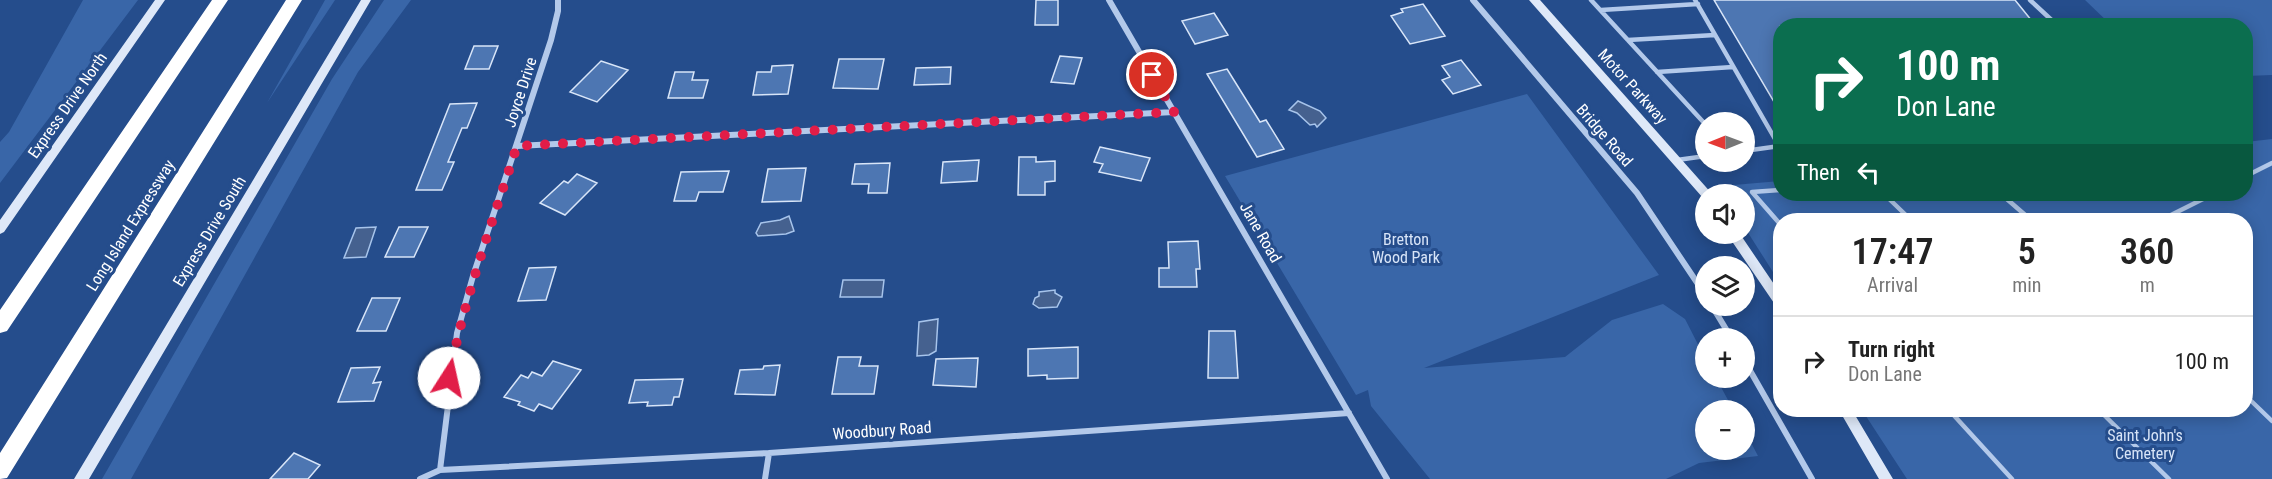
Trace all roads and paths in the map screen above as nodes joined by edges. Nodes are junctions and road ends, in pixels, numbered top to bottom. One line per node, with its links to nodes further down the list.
1 (160, 0): 37 (main road, Express Drive North)
2 (220, 0): 41 (highway)
3 (294, 0): 53 (highway, Long Island Expressway)
4 (366, 0): 54 (main road, Express Drive South)
5 (558, 0): 21 (street, Joyce Drive)
6 (1109, 0): 18 (street, Jane Road)
7 (1473, 0): 39 (street, Bridge Road)
8 (1534, 0): 25 (main road, Motor Parkway)
9 (1591, 0): 12 (lane)
10 (2030, 0): 13 (lane)
11 (1697, 2): 12 (lane); 14 (lane)
12 (1601, 10): 15 (lane)
13 (2049, 18)
14 (1715, 34): 15 (lane); 16 (lane)
15 (1628, 40): 17 (lane)
16 (1733, 67): 17 (lane); 20 (lane)
17 (1657, 72): 19 (lane)
18 (1174, 112): 21 (street); 45 (street, Jane Road)
19 (1695, 113)
20 (1773, 134)
21 (517, 146): 52 (street, Joyce Drive)
22 (1773, 147): 23 (lane)
23 (1755, 149)
24 (1695, 158): 25 (lane)
25 (1677, 160): 28 (main road, Motor Parkway)
26 (2272, 163): 27 (lane)
27 (2253, 173)
28 (1698, 184)
29 (1773, 190): 36 (lane)
30 (1891, 201): 33 (lane)
31 (2009, 201): 34 (lane)
32 (2199, 201): 35 (lane)
33 (1904, 213)
34 (2023, 213)
35 (2175, 213)
36 (1773, 216)
37 (0, 229)
38 (1740, 244): 40 (main road)
39 (1695, 280)
40 (1773, 292)
41 (0, 325)
42 (1755, 379): 44 (street)
43 (2253, 403): 50 (lane)
44 (1773, 411)
45 (1349, 413): 51 (street, Woodbury Road); 57 (street, Jane Road)
46 (1777, 417): 58 (street)
47 (1849, 417): 59 (main road)
48 (1955, 417): 60 (lane)
49 (2106, 417): 61 (lane)
50 (2272, 421)
51 (769, 453): 52 (street, Woodbury Road); 56 (street)
52 (440, 470): 55 (street, Woodbury Road)
53 (0, 471)
54 (81, 479)
55 (420, 479)
56 (765, 479)
57 (1387, 479)
58 (1812, 479)
59 (1886, 479)
60 (2012, 479)
61 (2169, 479)

